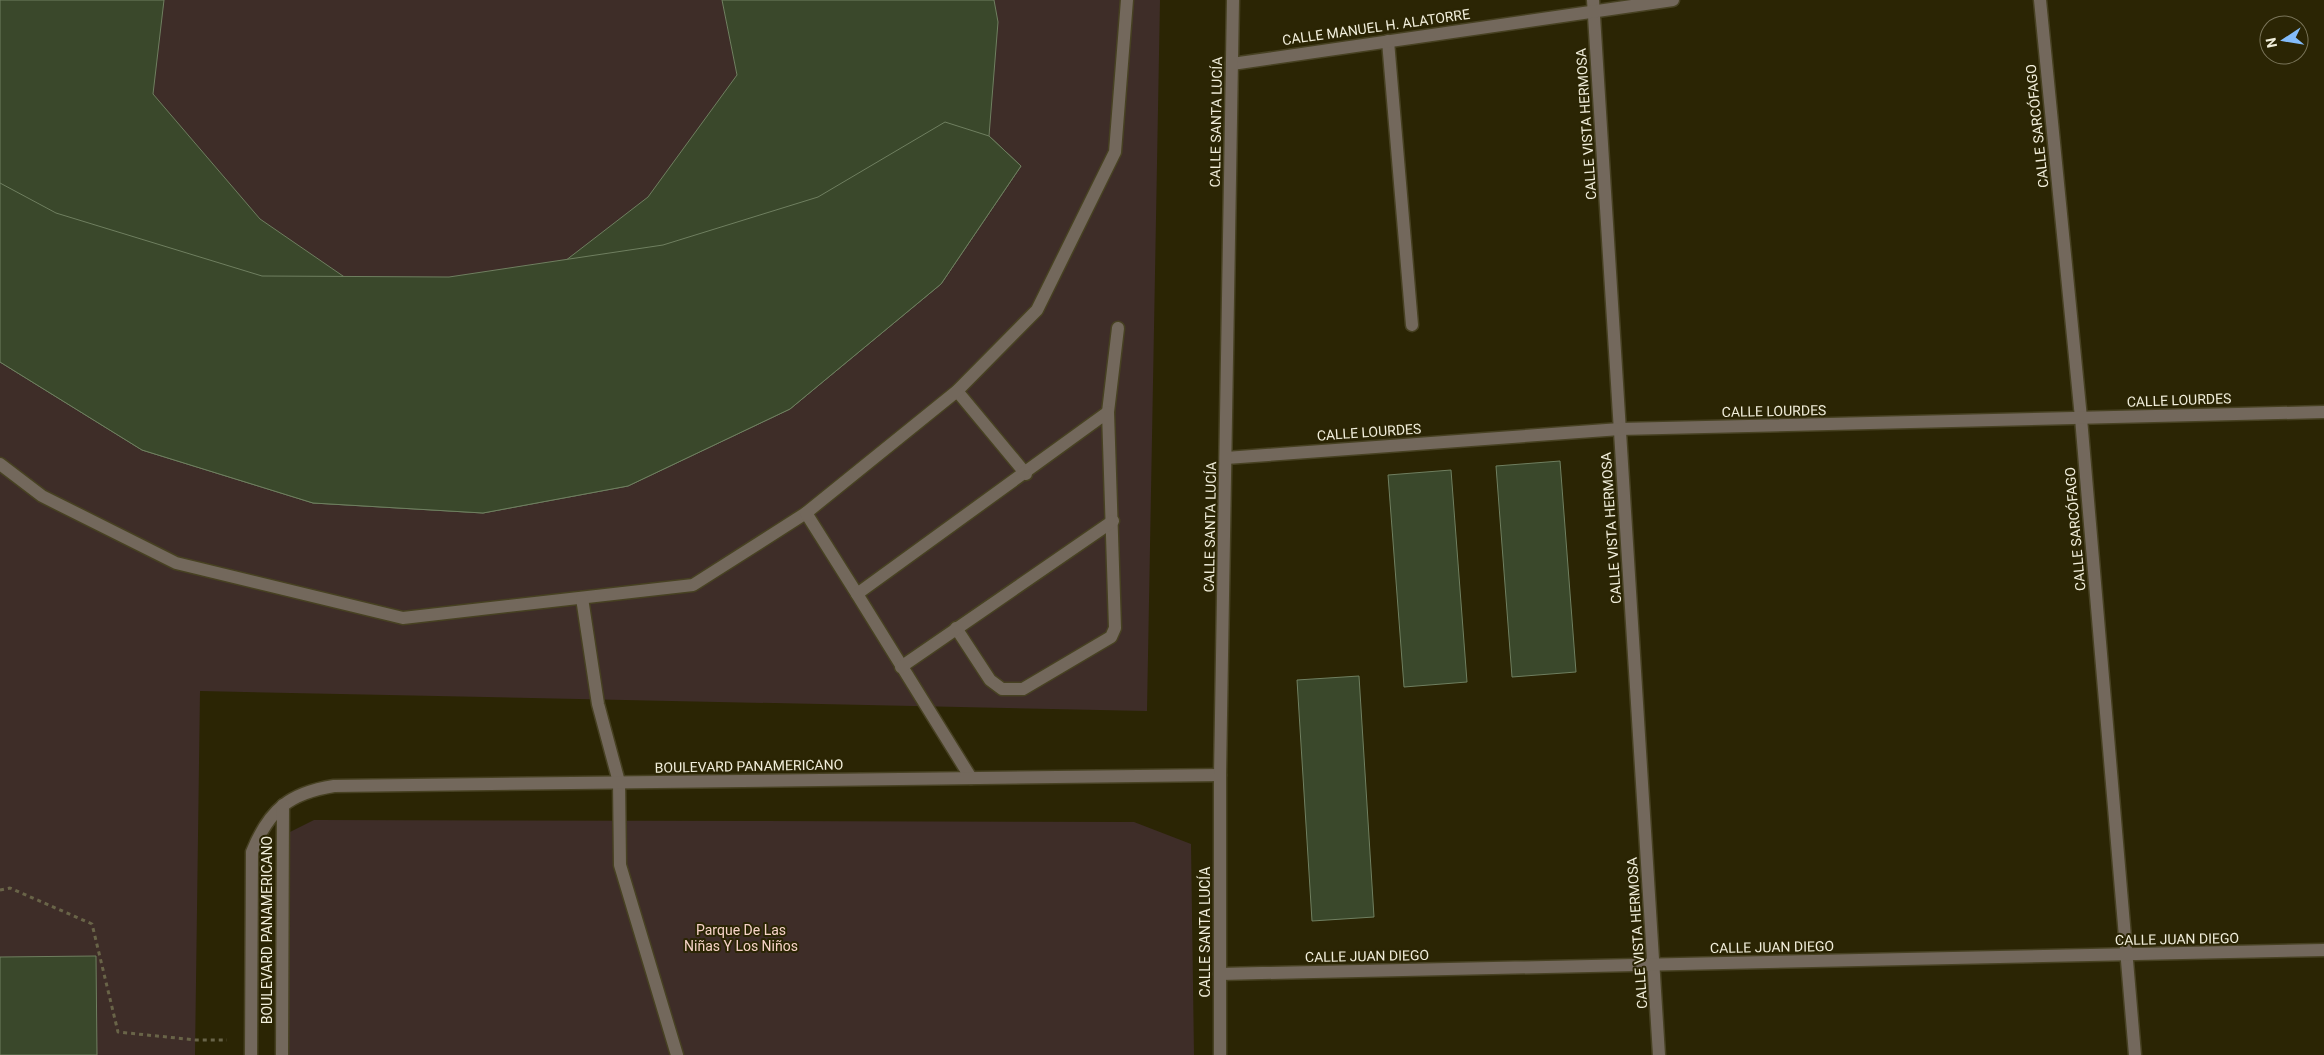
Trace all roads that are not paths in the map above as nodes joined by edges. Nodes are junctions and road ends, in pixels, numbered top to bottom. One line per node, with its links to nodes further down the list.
1 (1127, 0): 10 (street)
2 (1233, 0): 7 (street, CALLE SANTA LUCÍA)
3 (1673, 0): 5 (street, CALLE MANUEL H. ALATORRE)
4 (2040, 0): 13 (street, CALLE SARCÓFAGO)
5 (1593, 6): 6 (street, CALLE MANUEL H. ALATORRE); 14 (street, CALLE VISTA HERMOSA)
6 (1388, 41): 7 (street, CALLE MANUEL H. ALATORRE); 8 (street)
7 (1232, 64): 15 (street, CALLE SANTA LUCÍA)
8 (1412, 325)
9 (1118, 328): 11 (street)
10 (957, 391): 17 (street); 18 (street)
11 (1108, 412): 17 (street); 19 (street)
12 (2324, 412): 13 (street, CALLE LOURDES)
13 (2081, 418): 14 (street, CALLE LOURDES); 29 (street, CALLE SARCÓFAGO)
14 (1620, 429): 15 (street, CALLE LOURDES); 30 (street, CALLE VISTA HERMOSA)
15 (1226, 458): 24 (street, CALLE SANTA LUCÍA)
16 (0, 464): 21 (street)
17 (1026, 474): 20 (street)
18 (806, 513): 20 (street); 21 (street)
19 (1113, 521): 22 (street); 22 (street)
20 (857, 594): 23 (street)
21 (582, 598): 26 (street)
22 (956, 628): 23 (street)
23 (901, 666): 25 (street)
24 (1220, 775): 25 (street, BOULEVARD PANAMERICANO); 31 (street, CALLE SANTA LUCÍA)
25 (971, 778): 26 (street, BOULEVARD PANAMERICANO)
26 (619, 782): 27 (street, BOULEVARD PANAMERICANO); 34 (street)
27 (283, 805): 32 (street, BOULEVARD PANAMERICANO); 33 (street, BOULEVARD PANAMERICANO)
28 (2324, 950): 29 (street, CALLE JUAN DIEGO)
29 (2127, 955): 30 (street, CALLE JUAN DIEGO); 37 (street, CALLE SARCÓFAGO)
30 (1654, 965): 31 (street, CALLE JUAN DIEGO); 36 (street, CALLE VISTA HERMOSA)
31 (1220, 974): 35 (street, CALLE SANTA LUCÍA)
32 (251, 1055)
33 (282, 1055)
34 (677, 1055)
35 (1220, 1055)
36 (1659, 1055)
37 (2136, 1055)

